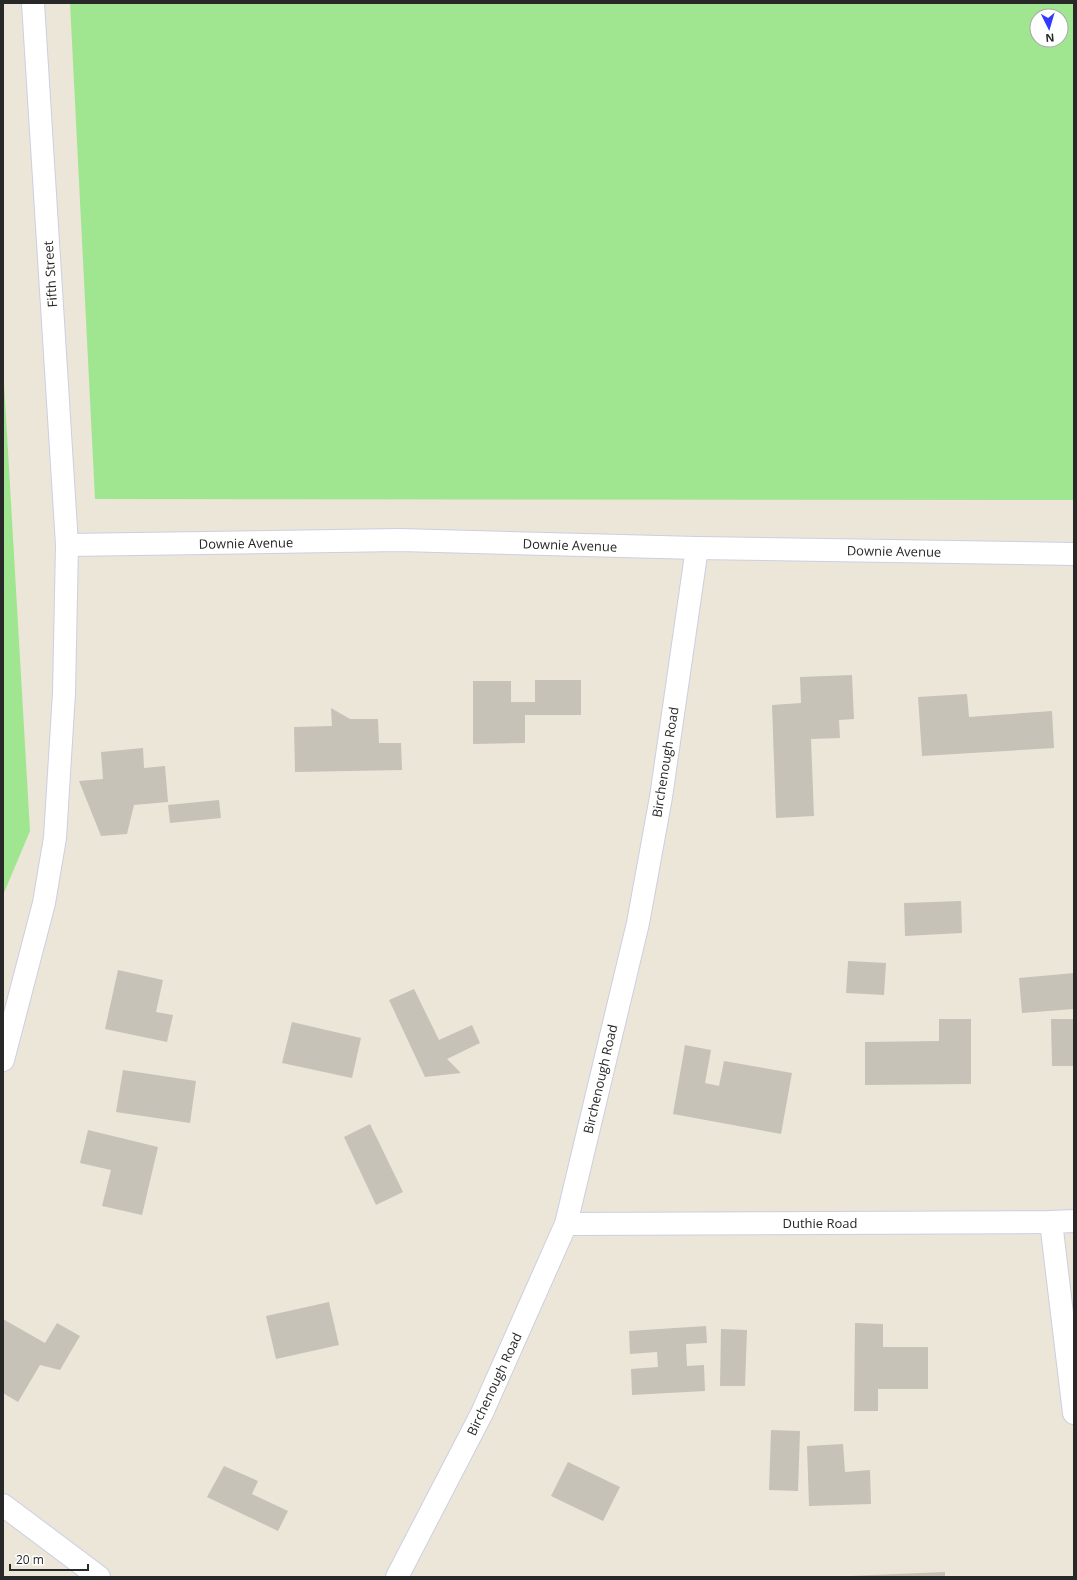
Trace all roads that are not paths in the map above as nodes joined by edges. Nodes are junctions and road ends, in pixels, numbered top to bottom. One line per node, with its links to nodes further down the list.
1 (33, 3): 2 (street, Fifth Street)
2 (67, 545): 3 (street, Downie Avenue); 5 (street, Fifth Street)
3 (697, 548): 4 (street, Downie Avenue); 8 (street, Birchenough Road)
4 (1074, 554)
5 (3, 1060)
6 (1074, 1221): 7 (street, Duthie Road)
7 (1051, 1222): 8 (street, Duthie Road); 9 (street)
8 (566, 1224): 12 (street, Birchenough Road)
9 (1074, 1413)
10 (3, 1504): 11 (street)
11 (99, 1577)
12 (397, 1577)

